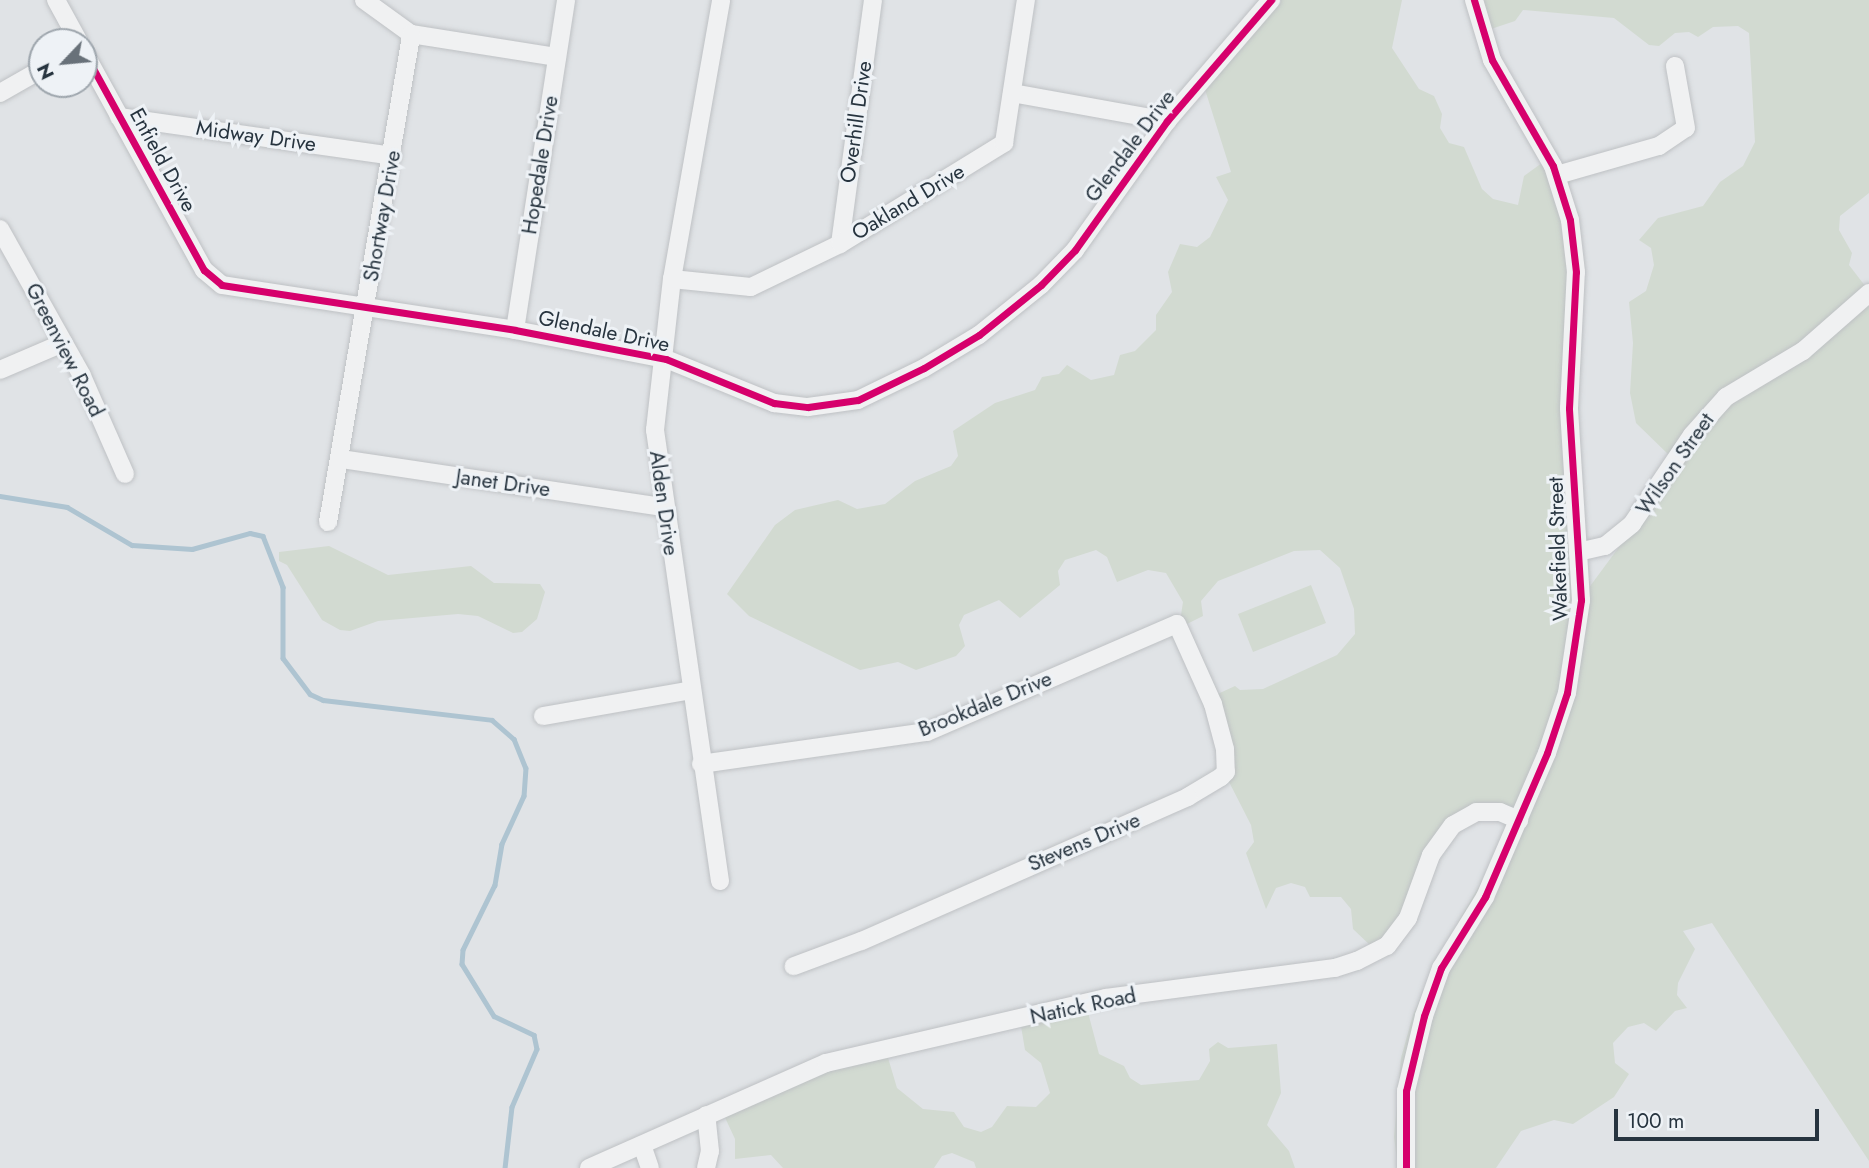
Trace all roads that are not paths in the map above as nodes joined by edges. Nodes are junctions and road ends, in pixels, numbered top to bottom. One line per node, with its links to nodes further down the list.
1 (56, 0): 9 (street)
2 (364, 0): 10 (street)
3 (566, 0): 11 (street, Hopedale Drive)
4 (721, 0): 23 (street, Alden Drive)
5 (873, 0): 22 (street, Overhill Drive)
6 (1026, 0): 16 (street, Oakland Drive)
7 (1271, 0): 18 (street, Glendale Drive)
8 (1474, 0): 20 (street, Wakefield Street)
9 (71, 28)
10 (411, 34): 11 (street); 19 (street, Shortway Drive)
11 (557, 57): 27 (street, Hopedale Drive)
12 (1675, 66): 20 (street)
13 (28, 77): 15 (street)
14 (98, 78): 17 (street, Enfield Drive)
15 (0, 93)
16 (1012, 93): 18 (street); 22 (street, Oakland Drive)
17 (119, 117): 19 (street, Midway Drive); 24 (street, Enfield Drive)
18 (1167, 121): 29 (street, Glendale Drive)
19 (392, 156): 26 (street, Shortway Drive)
20 (1557, 175): 35 (street, Wakefield Street)
21 (0, 229): 28 (street, Greenview Road)
22 (840, 244): 23 (street, Oakland Drive)
23 (672, 279): 29 (street, Alden Drive)
24 (216, 281): 26 (street, Glendale Drive)
25 (1869, 293): 35 (street, Wilson Street)
26 (366, 310): 27 (street, Glendale Drive); 31 (street, Shortway Drive)
27 (515, 330): 29 (street, Glendale Drive)
28 (63, 343): 30 (street); 32 (street, Greenview Road)
29 (666, 359): 33 (street, Alden Drive)
30 (0, 370)
31 (341, 459): 33 (street, Janet Drive); 34 (street, Shortway Drive)
32 (125, 474)
33 (664, 507): 37 (street, Alden Drive)
34 (328, 522)
35 (1578, 552): 40 (street, Wakefield Street)
36 (1177, 624): 39 (street, Brookdale Drive); 42 (street, Stevens Drive)
37 (692, 690): 38 (street); 39 (street, Alden Drive)
38 (543, 716)
39 (701, 764): 41 (street, Alden Drive)
40 (1519, 820): 43 (street, Natick Road); 48 (street, Wakefield Street)
41 (720, 881)
42 (793, 966)
43 (706, 1115): 44 (street, Natick Road); 47 (street)
44 (642, 1145): 45 (street, Natick Road); 46 (street)
45 (589, 1168)
46 (650, 1168)
47 (706, 1168)
48 (1406, 1168)

